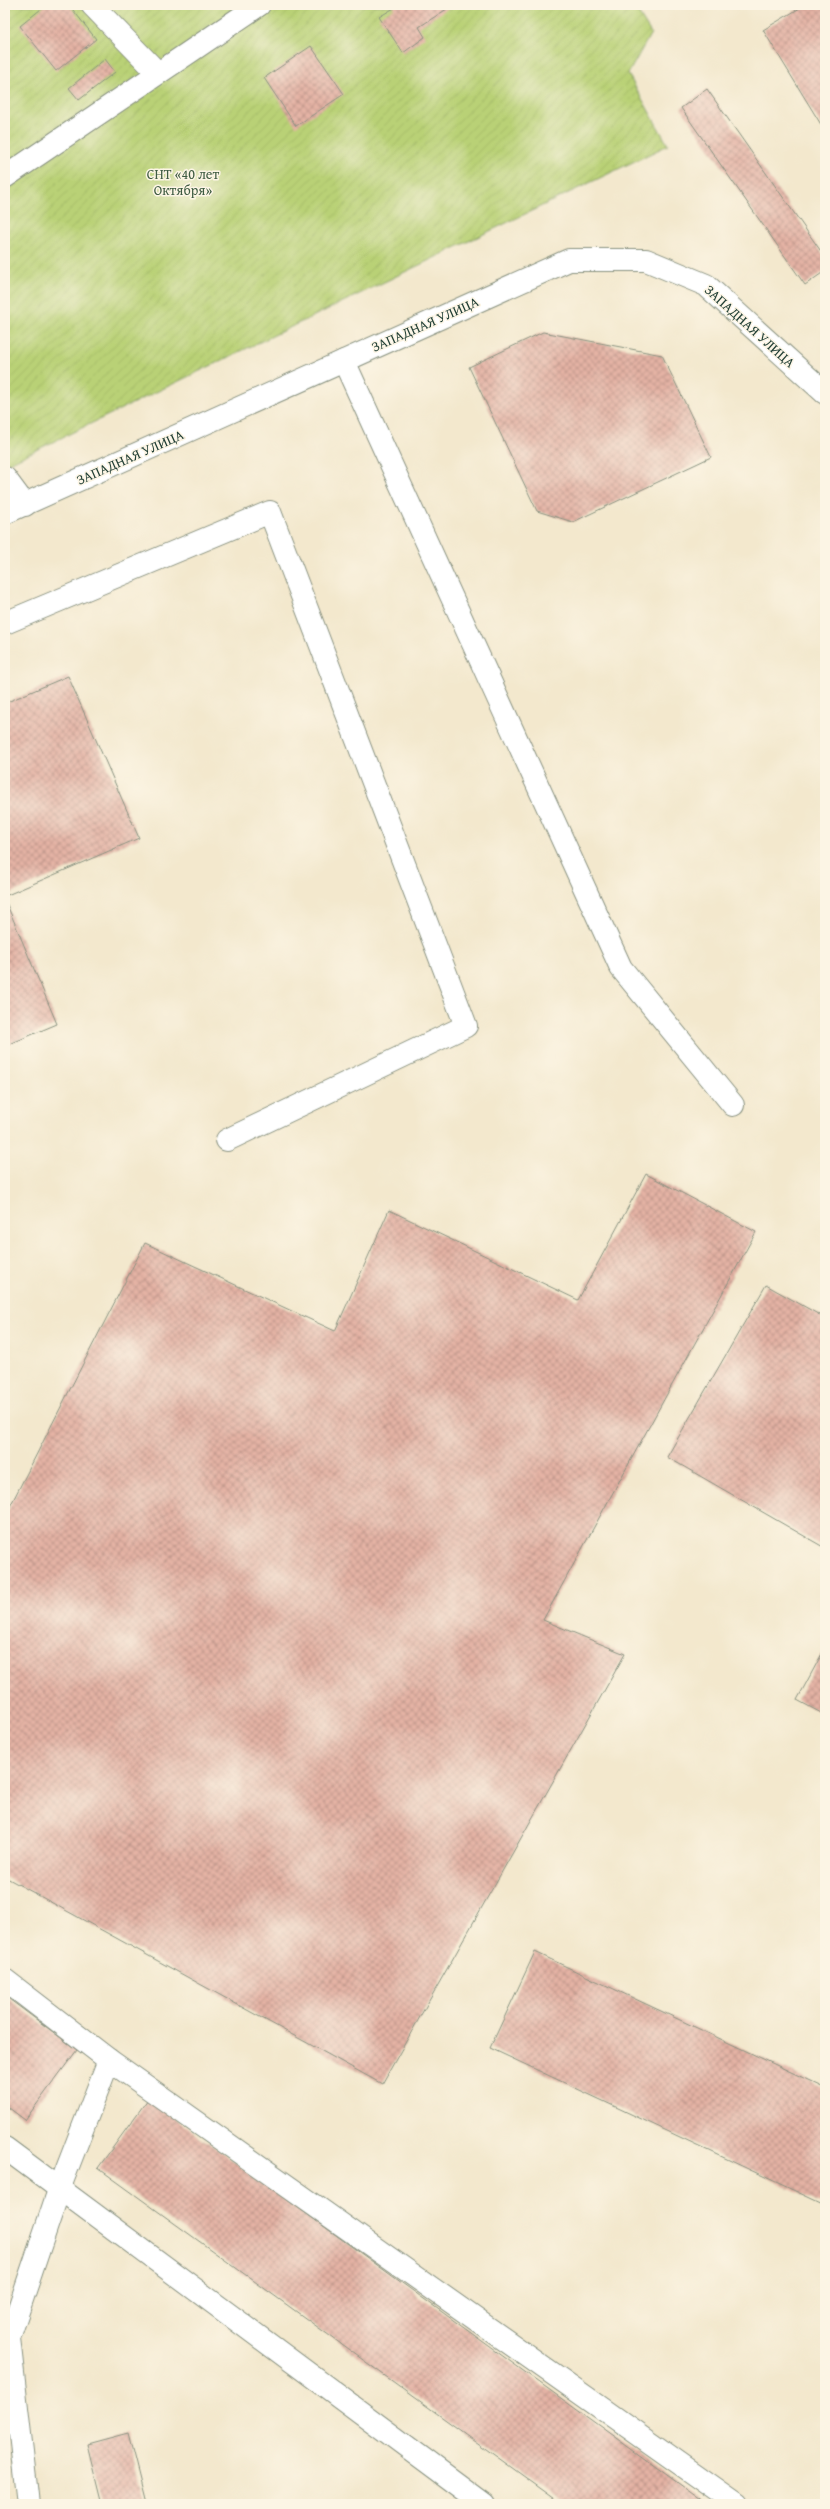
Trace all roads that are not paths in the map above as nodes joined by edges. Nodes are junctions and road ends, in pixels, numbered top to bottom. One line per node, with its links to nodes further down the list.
1 (92, 5): 3 (street)
2 (259, 5): 3 (street)
3 (157, 72): 4 (street)
4 (5, 177)
5 (344, 361): 6 (street, ЗАПАДНАЯ УЛИЦА); 8 (street, ЗАПАДНАЯ УЛИЦА); 11 (street)
6 (825, 394)
7 (5, 478): 8 (street)
8 (25, 505): 9 (street, ЗАПАДНАЯ УЛИЦА)
9 (5, 513)
10 (5, 623): 12 (street)
11 (733, 1106)
12 (226, 1140)
13 (5, 1980): 14 (street)
14 (109, 2060): 16 (street); 19 (street)
15 (5, 2148): 16 (street)
16 (60, 2187): 17 (street); 18 (street)
17 (28, 2504)
18 (484, 2504)
19 (737, 2504)

